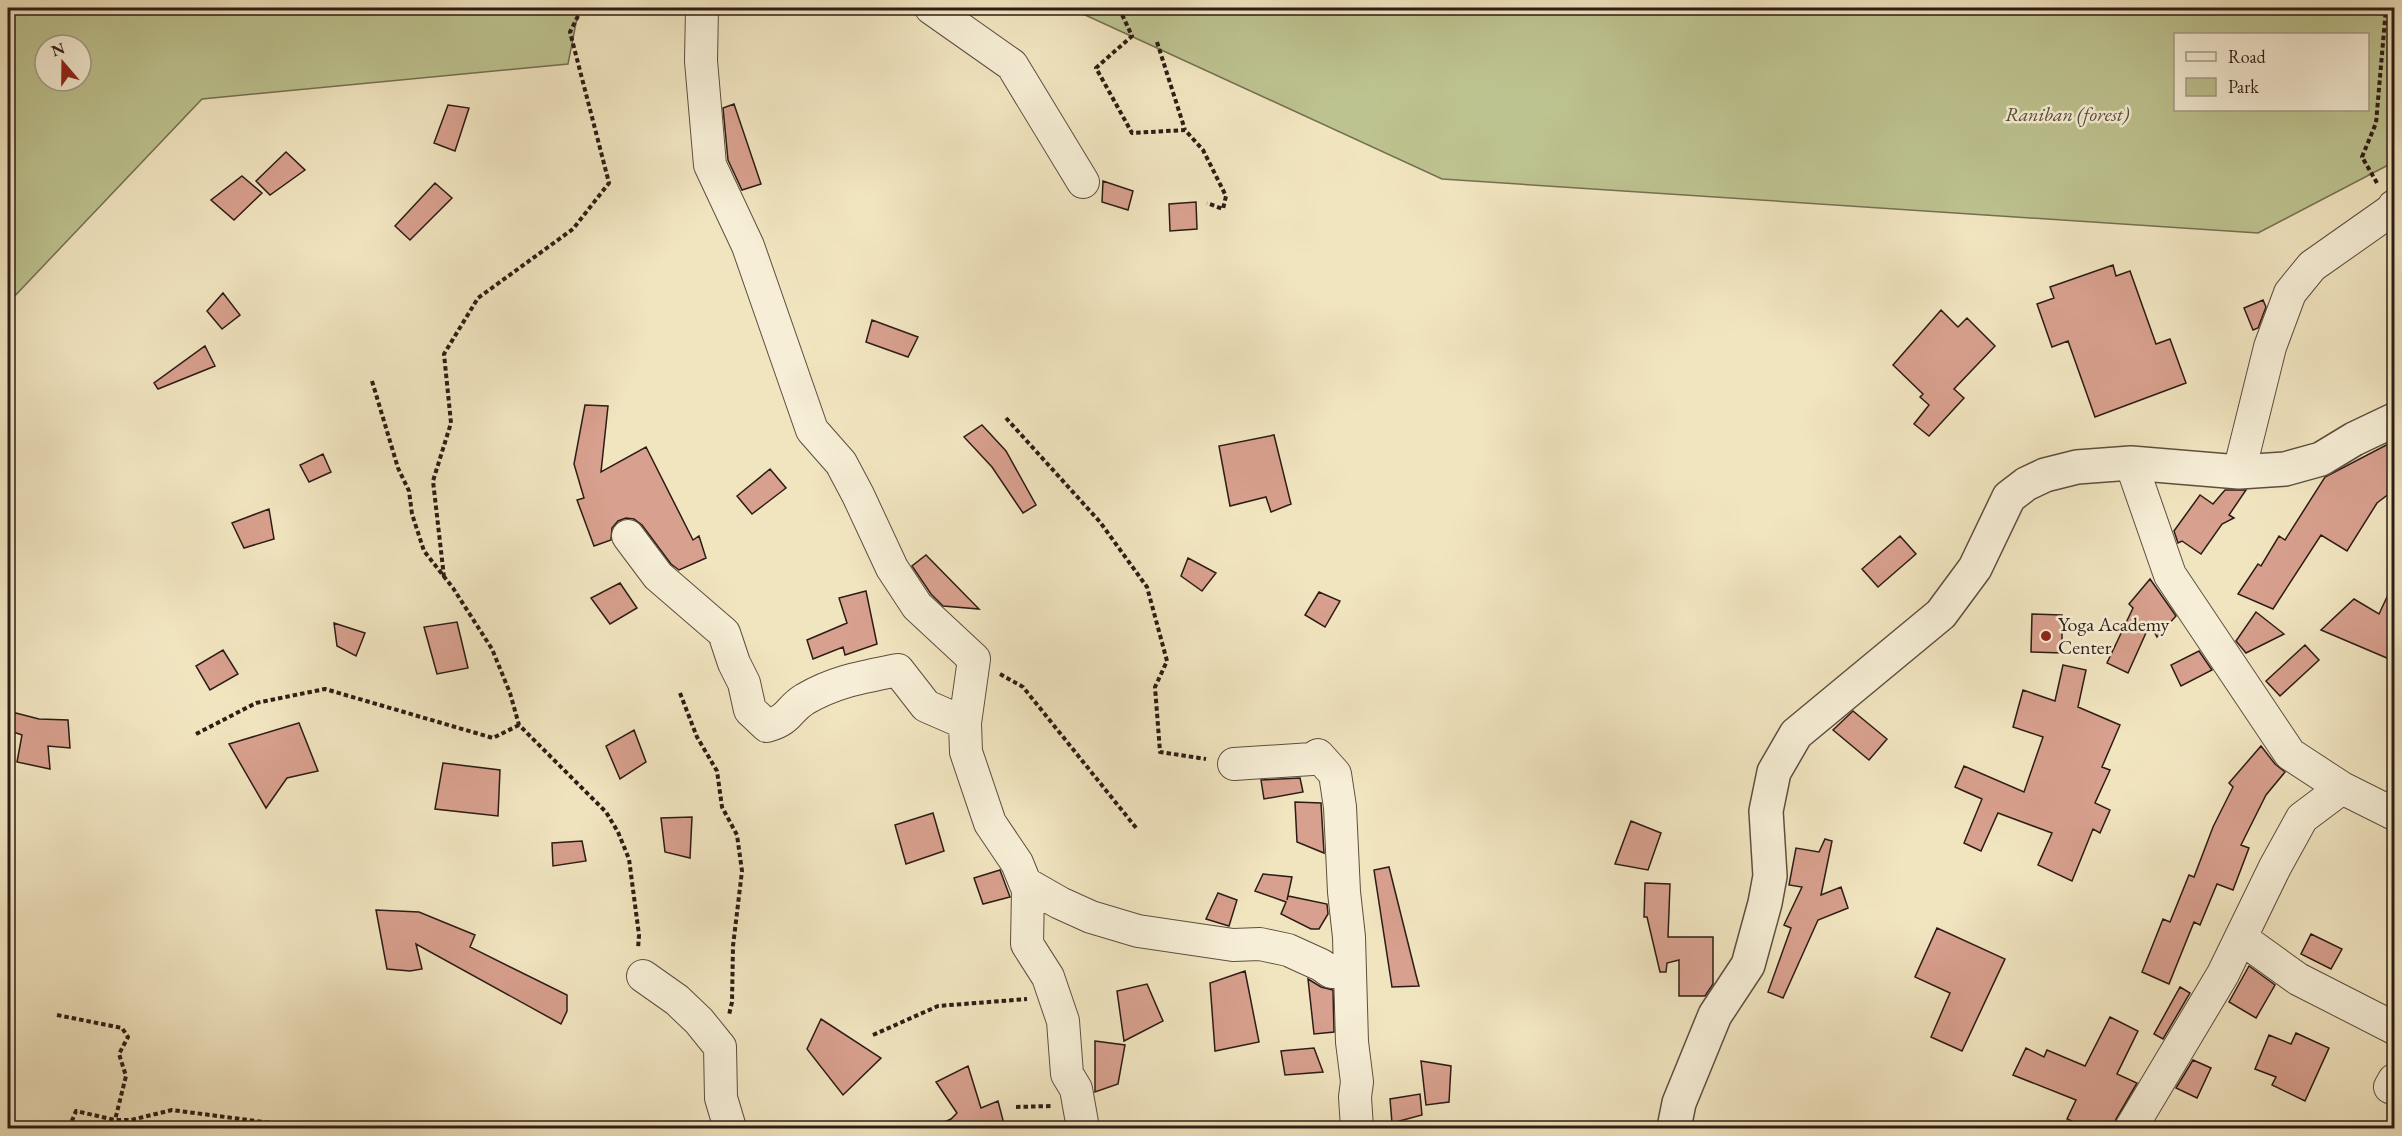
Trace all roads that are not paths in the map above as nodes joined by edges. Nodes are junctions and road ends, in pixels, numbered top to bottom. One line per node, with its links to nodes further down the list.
1 (702, 8): 9 (street)
2 (932, 8): 3 (street)
3 (1083, 182)
4 (2394, 208): 7 (street)
5 (2394, 420): 7 (street)
6 (2131, 463): 7 (street); 11 (street); 23 (street)
7 (2239, 472)
8 (628, 536): 9 (street)
9 (965, 723): 13 (street)
10 (1234, 764): 15 (street)
11 (2342, 788): 12 (street); 14 (street)
12 (2394, 814)
13 (1025, 883): 15 (street); 21 (street)
14 (2241, 938): 17 (street); 24 (street)
15 (1349, 972): 22 (street)
16 (643, 976): 20 (street)
17 (2394, 1028)
18 (2394, 1080): 19 (street)
19 (2394, 1089)
20 (730, 1128)
21 (1083, 1128)
22 (1357, 1128)
23 (1674, 1128)
24 (2131, 1128)

